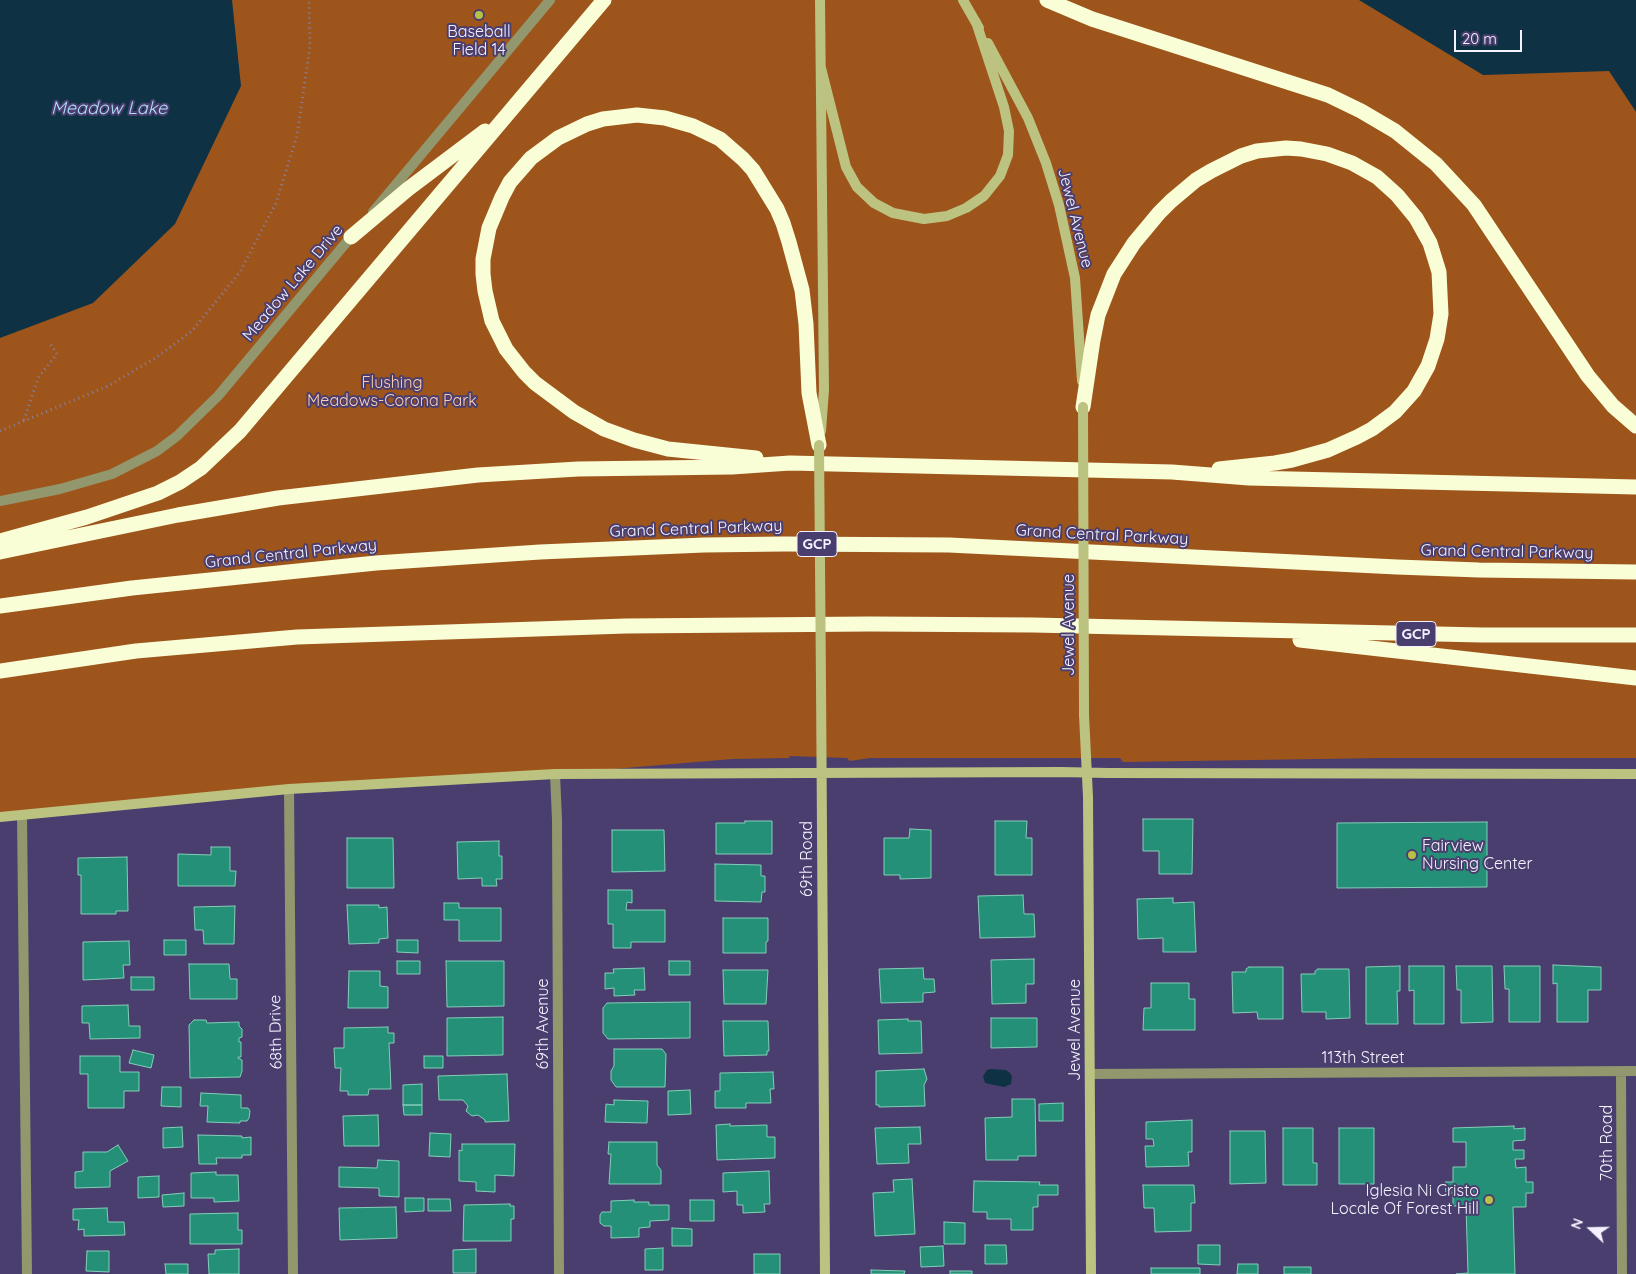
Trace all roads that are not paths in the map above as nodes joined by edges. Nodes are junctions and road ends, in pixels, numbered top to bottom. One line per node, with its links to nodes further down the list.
1 (550, 0): 9 (street, Meadow Lake Drive)
2 (604, 0): 8 (highway)
3 (820, 0): 7 (street)
4 (963, 0): 6 (street, Jewel Avenue)
5 (1047, 0): 11 (highway)
6 (976, 22): 7 (street); 10 (street, Jewel Avenue)
7 (821, 68): 12 (street)
8 (518, 103): 9 (highway); 17 (highway)
9 (351, 237): 16 (street, Meadow Lake Drive)
10 (1083, 407): 14 (highway); 25 (street, Jewel Avenue, bridge)
11 (1636, 426)
12 (820, 445): 13 (highway); 27 (street, 69th Road, bridge)
13 (790, 463): 14 (highway); 18 (highway)
14 (1172, 472): 15 (highway)
15 (1636, 487)
16 (0, 502)
17 (0, 541)
18 (0, 552)
19 (1636, 572): 20 (highway, Grand Central Parkway / GCP)
20 (0, 606)
21 (1196, 628): 22 (highway, GCP); 23 (highway, GCP); 24 (highway)
22 (1636, 635)
23 (0, 670)
24 (1636, 678)
25 (1086, 773): 27 (street); 28 (street); 34 (street, Jewel Avenue)
26 (555, 774): 27 (street); 29 (street); 37 (street, 69th Avenue)
27 (821, 774): 38 (street, 69th Road)
28 (1636, 774)
29 (289, 790): 30 (street); 36 (street, 68th Drive)
30 (22, 815): 31 (street); 35 (street)
31 (0, 817)
32 (1621, 1072): 33 (street, 113th Street); 34 (street, 113th Street); 40 (street, 70th Road)
33 (1636, 1072)
34 (1090, 1074): 39 (street, Jewel Avenue)
35 (27, 1274)
36 (293, 1274)
37 (560, 1274)
38 (825, 1274)
39 (1091, 1274)
40 (1622, 1274)

